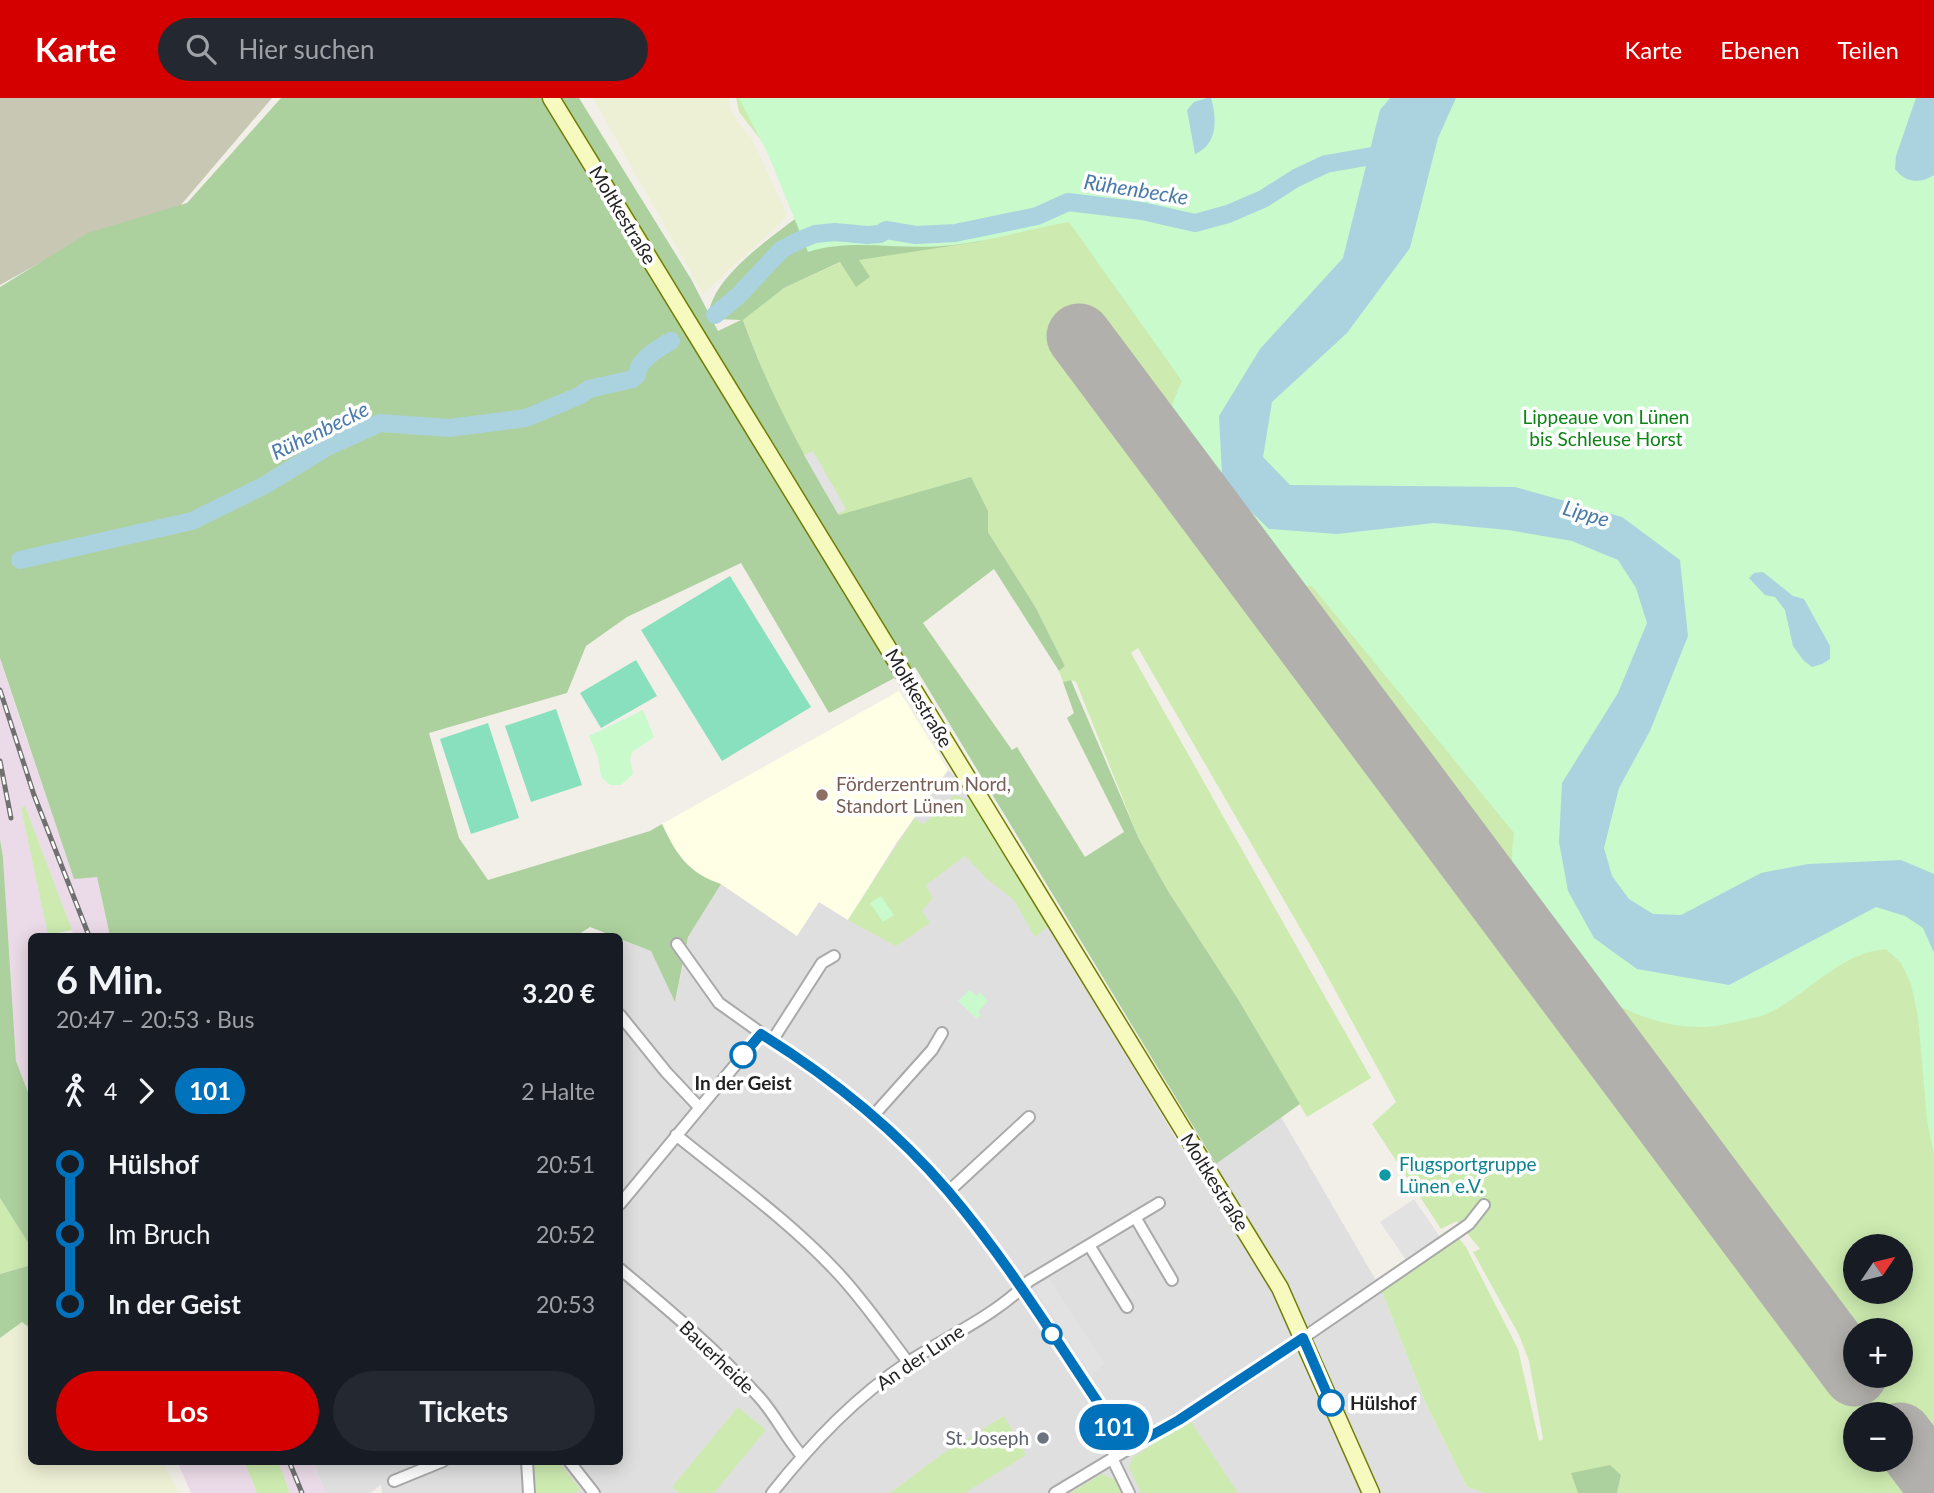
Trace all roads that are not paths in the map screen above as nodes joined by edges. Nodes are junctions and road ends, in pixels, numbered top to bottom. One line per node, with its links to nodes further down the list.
1 (551, 98): 22 (street, Moltkestraße)
2 (677, 944): 6 (street)
3 (834, 956): 7 (street)
4 (623, 1019): 8 (street)
5 (942, 1033): 9 (street)
6 (761, 1034): 7 (street); 8 (street)
7 (772, 1041): 9 (street)
8 (699, 1107): 11 (street)
9 (873, 1116): 12 (street)
10 (1029, 1117): 12 (street)
11 (676, 1135): 13 (street); 23 (street)
12 (949, 1191): 20 (street)
13 (623, 1197)
14 (1160, 1203): 16 (street, An der Lune)
15 (1484, 1205): 22 (street)
16 (1135, 1217): 17 (street, An der Lune); 19 (street)
17 (1089, 1245): 20 (street, An der Lune); 21 (street)
18 (623, 1272): 25 (street, Bauerheide)
19 (1172, 1280)
20 (1021, 1289): 23 (street, An der Lune); 24 (street)
21 (1127, 1307)
22 (1303, 1338): 24 (street); 36 (street, Moltkestraße)
23 (908, 1362): 25 (street, An der Lune)
24 (1129, 1448): 26 (street)
25 (802, 1455): 33 (street, An der Lune)
26 (1112, 1458): 34 (street); 35 (street)
27 (433, 1465): 30 (street)
28 (527, 1465): 31 (street)
29 (572, 1465): 32 (street)
30 (394, 1481)
31 (529, 1493)
32 (594, 1493)
33 (772, 1493)
34 (1055, 1493)
35 (1129, 1493)
36 (1371, 1493)

